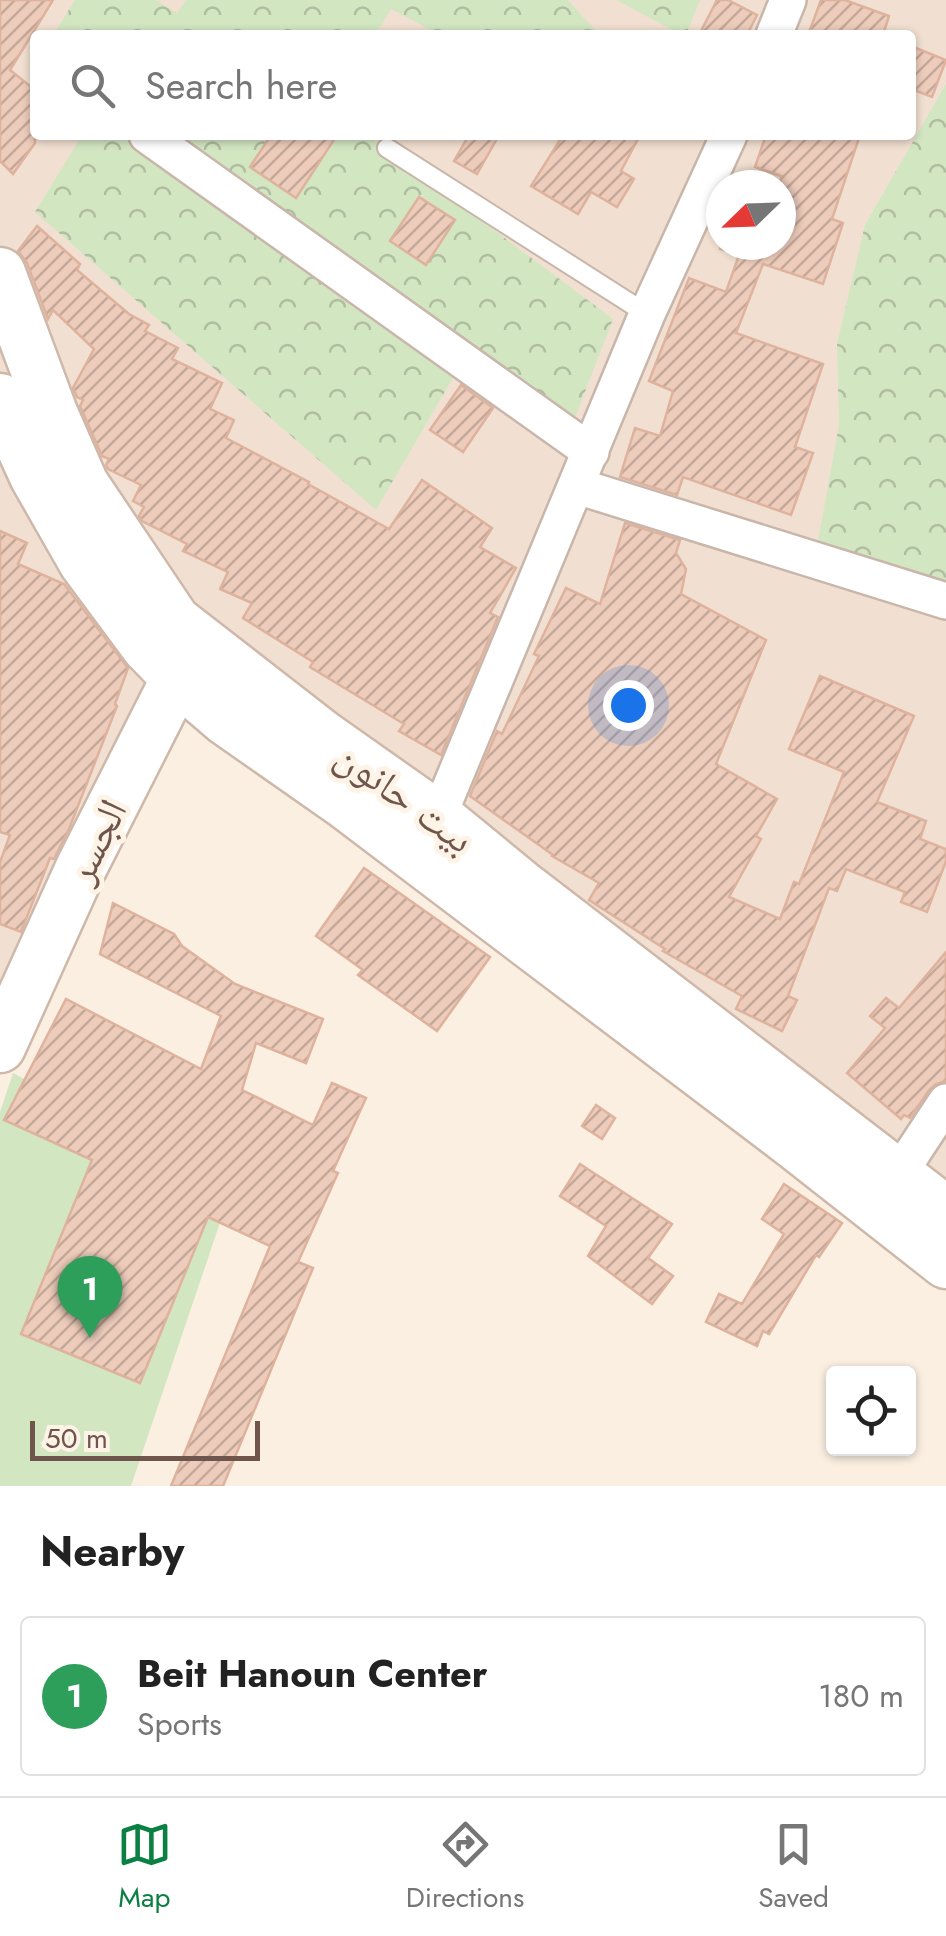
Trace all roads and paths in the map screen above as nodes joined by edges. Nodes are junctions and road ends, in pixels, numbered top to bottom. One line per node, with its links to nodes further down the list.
1 (154, 140): 7 (street)
2 (728, 140): 5 (street)
3 (387, 148): 5 (lane)
4 (0, 273): 10 (main road, بيت حانون)
5 (647, 314): 7 (street)
6 (0, 400): 10 (main road, بيت حانون)
7 (591, 452): 8 (street)
8 (576, 486): 9 (street); 11 (street)
9 (946, 601)
10 (185, 657): 11 (main road, بيت حانون); 12 (main road, الجسر); 16 (main road, بيت حانون)
11 (438, 817): 14 (main road, بيت حانون)
12 (0, 1047)
13 (946, 1102): 14 (street)
14 (898, 1175): 15 (main road, بيت حانون)
15 (946, 1212)
16 (946, 1263)

